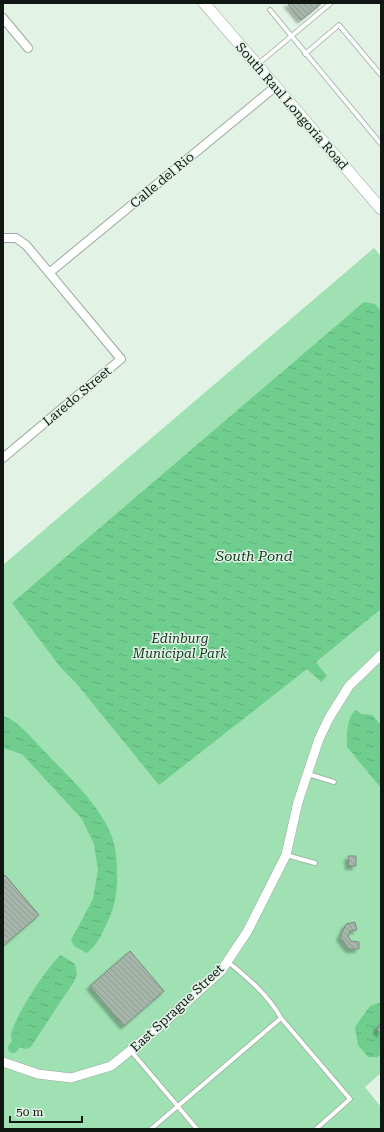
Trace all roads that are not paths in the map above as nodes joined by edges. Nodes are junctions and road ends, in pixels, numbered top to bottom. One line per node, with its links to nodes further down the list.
1 (204, 3): 8 (main road, South Raul Longoria Road)
2 (331, 3): 5 (lane)
3 (270, 10): 5 (lane)
4 (3, 18): 6 (street)
5 (291, 37): 7 (lane); 8 (lane)
6 (28, 48)
7 (305, 54): 9 (lane); 11 (lane)
8 (257, 65): 10 (main road, South Raul Longoria Road)
9 (381, 75)
10 (275, 87): 12 (main road, South Raul Longoria Road); 14 (street, Calle del Rio)
11 (381, 144)
12 (381, 209)
13 (3, 238): 14 (street)
14 (49, 272): 15 (street, Laredo Street)
15 (3, 458)
16 (381, 655): 17 (street, East Sprague Street)
17 (308, 774): 18 (lane); 19 (street, East Sprague Street)
18 (334, 782)
19 (286, 855): 20 (lane); 21 (street, East Sprague Street)
20 (315, 863)
21 (227, 962): 22 (lane); 23 (street, East Sprague Street)
22 (281, 1018): 25 (lane); 28 (lane)
23 (131, 1051): 24 (street, East Sprague Street); 25 (lane)
24 (3, 1062)
25 (178, 1106): 26 (lane); 27 (lane)
26 (151, 1129)
27 (198, 1129)
28 (316, 1129)

